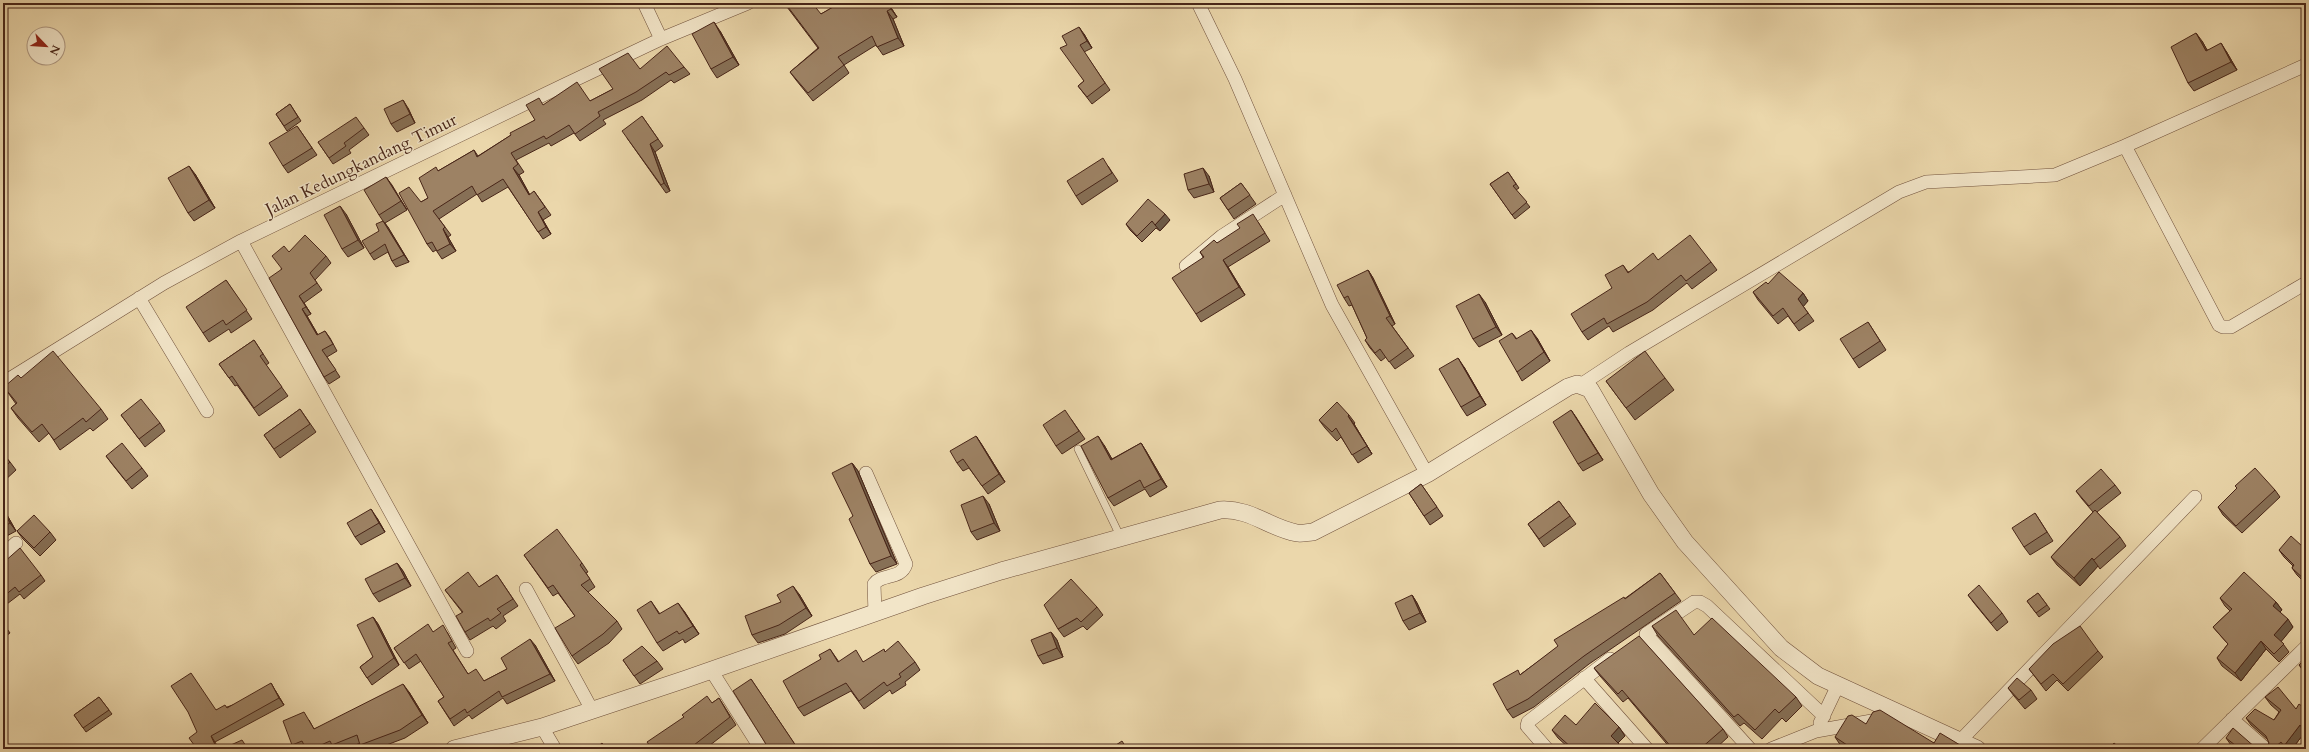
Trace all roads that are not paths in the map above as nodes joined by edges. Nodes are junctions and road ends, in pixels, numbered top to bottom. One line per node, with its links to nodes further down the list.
1 (644, 3): 4 (street)
2 (748, 3): 4 (street, Jalan Kedungkandang Timur)
3 (1198, 3): 7 (street)
4 (661, 40): 8 (street, Jalan Kedungkandang Timur)
5 (2306, 65): 6 (street)
6 (2125, 146): 10 (street); 13 (street)
7 (1285, 194): 9 (street); 17 (street)
8 (241, 241): 11 (street, Jalan Kedungkandang Timur); 27 (street)
9 (1186, 266)
10 (2306, 283)
11 (139, 298): 12 (street, Jalan Kedungkandang Timur); 14 (street)
12 (3, 383)
13 (1582, 384): 17 (street); 31 (street)
14 (207, 411)
15 (1078, 449): 19 (lane)
16 (866, 473): 23 (street)
17 (1427, 474): 19 (street)
18 (2195, 497): 38 (street)
19 (1121, 538): 23 (street)
20 (16, 543): 21 (street)
21 (3, 555)
22 (526, 589): 32 (street)
23 (875, 613): 29 (street)
24 (1646, 634): 25 (street); 33 (street); 44 (street)
25 (1634, 642)
26 (2306, 647): 35 (street)
27 (467, 651)
28 (1621, 651): 30 (street)
29 (711, 670): 32 (street); 41 (street)
30 (1584, 678): 42 (street); 43 (street)
31 (1838, 685): 33 (street); 34 (street)
32 (592, 710): 36 (street)
33 (1824, 716): 37 (street)
34 (1904, 716): 37 (street); 38 (street)
35 (2232, 719): 47 (street); 48 (street)
36 (542, 726): 39 (street); 40 (street)
37 (1816, 731): 45 (street)
38 (1960, 741): 46 (street)
39 (454, 749)
40 (554, 749)
41 (761, 749)
42 (1547, 749)
43 (1648, 749)
44 (1750, 749)
45 (1771, 749)
46 (1977, 749)
47 (2202, 749)
48 (2266, 749)

